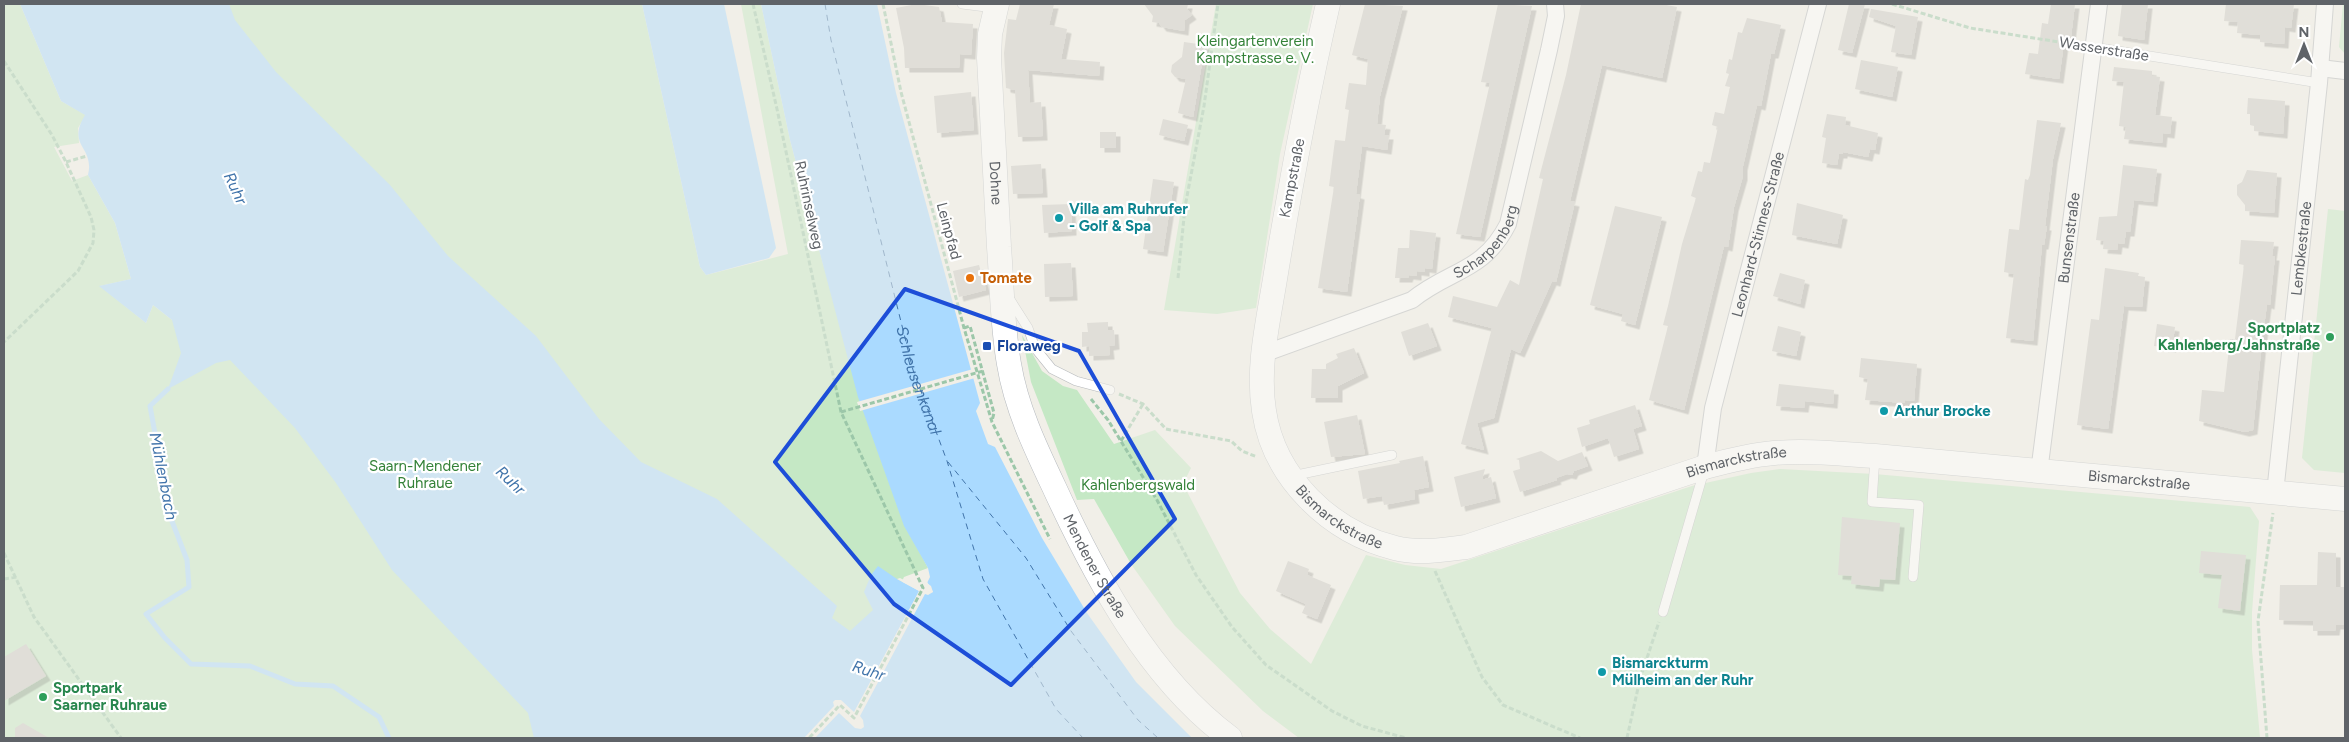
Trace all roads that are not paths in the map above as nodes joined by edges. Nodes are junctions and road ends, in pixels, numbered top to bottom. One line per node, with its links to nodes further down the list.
1 (962, 4): 6 (lane)
2 (1328, 4): 12 (main road, Kampstraße)
3 (1818, 4): 17 (street, Leonhard-Stinnes-Straße)
4 (2099, 4): 8 (street, Bunsenstraße)
5 (2325, 4): 10 (street, Lembkestraße)
6 (996, 6): 11 (main road, Dohne)
7 (1555, 10): 12 (street, Scharpenberg)
8 (2093, 47): 10 (lane, Wasserstraße); 18 (street, Bunsenstraße)
9 (2345, 71): 10 (street)
10 (2320, 75): 20 (street, Lembkestraße)
11 (1002, 288): 13 (main road, Dohne); 14 (lane)
12 (1263, 354): 19 (main road, Bismarckstraße)
13 (1008, 364): 24 (main road, Mendener Straße)
14 (1110, 390)
15 (1392, 455): 19 (lane)
16 (1875, 456): 17 (main road, Bismarckstraße); 18 (main road, Bismarckstraße); 22 (lane)
17 (1705, 466): 19 (main road, Bismarckstraße); 23 (lane)
18 (2039, 472): 20 (main road, Bismarckstraße)
19 (1292, 476)
20 (2275, 492): 21 (main road, Bismarckstraße)
21 (2345, 499)
22 (1913, 577)
23 (1663, 612)
24 (1230, 738)

